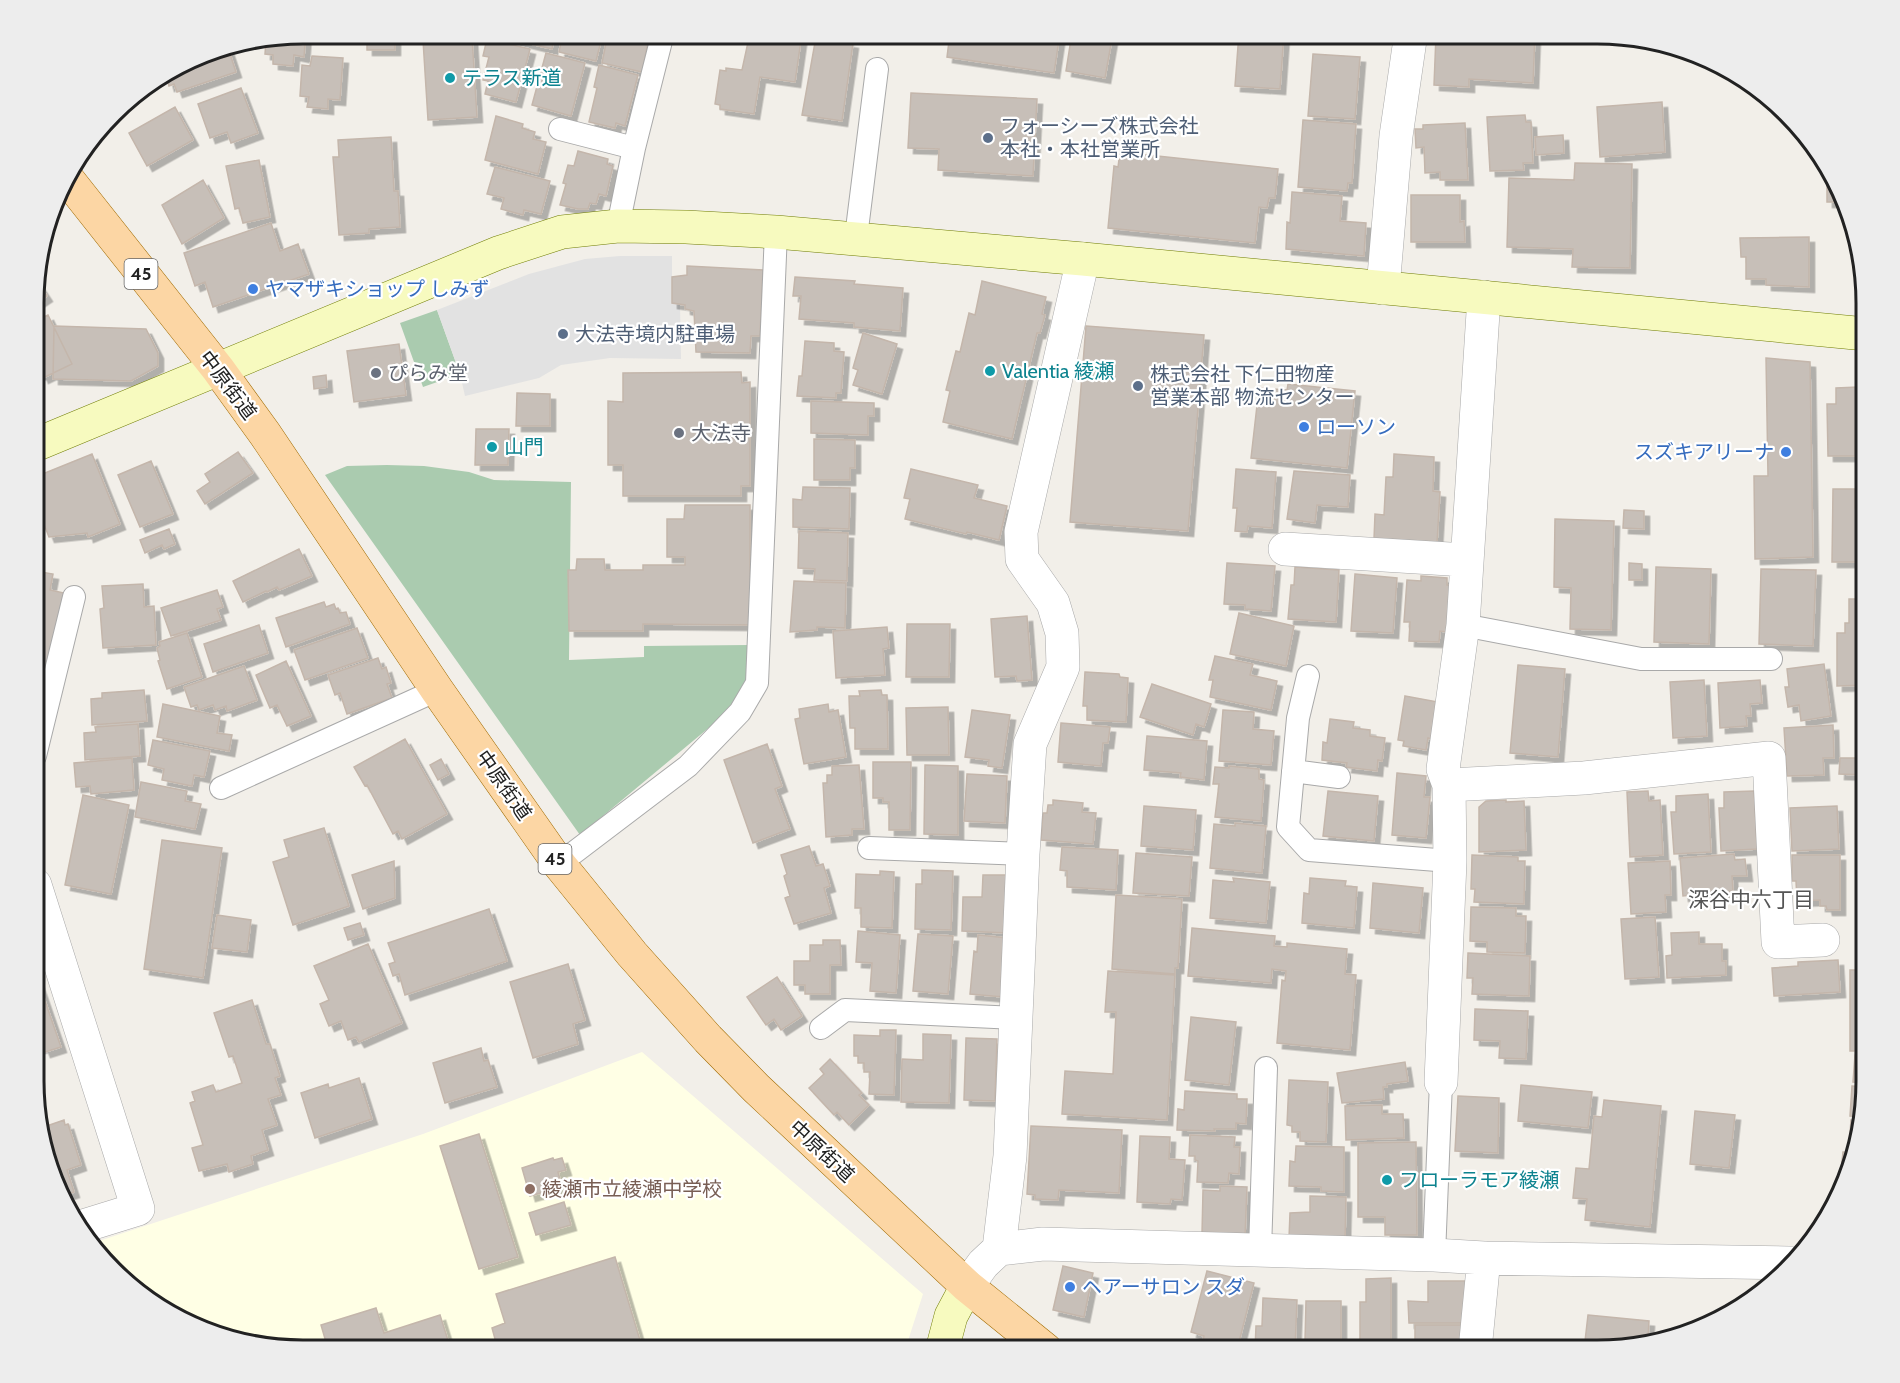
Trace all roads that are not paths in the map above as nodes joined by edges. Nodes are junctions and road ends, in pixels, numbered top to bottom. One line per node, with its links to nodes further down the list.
1 (660, 44): 5 (lane)
2 (1409, 44): 11 (street)
3 (877, 69): 9 (lane)
4 (560, 129): 5 (lane)
5 (634, 147): 7 (lane)
6 (72, 184): 14 (main road, 中原街道 / 45)
7 (618, 226): 8 (street); 14 (street)
8 (776, 231): 9 (street); 31 (lane)
9 (856, 237): 10 (street)
10 (1083, 259): 11 (street); 29 (street)
11 (1383, 288): 12 (street)
12 (1484, 297): 13 (street); 17 (street)
13 (1856, 333)
14 (218, 369): 15 (street); 22 (main road, 中原街道 / 45)
15 (44, 441)
16 (1285, 549): 17 (street)
17 (1466, 560): 19 (street)
18 (74, 597): 23 (lane)
19 (1463, 625): 20 (lane); 26 (street)
20 (1771, 659)
21 (1308, 676): 24 (lane)
22 (437, 690): 27 (lane); 31 (main road, 中原街道 / 45)
23 (44, 719)
24 (1293, 771): 25 (lane); 30 (lane)
25 (1339, 777)
26 (1449, 785): 30 (street); 33 (street)
27 (221, 788)
28 (869, 848): 29 (lane)
29 (1023, 854): 34 (street)
30 (1450, 861): 37 (street)
31 (559, 864): 44 (main road, 中原街道 / 45)
32 (44, 913): 38 (street)
33 (1823, 940)
34 (1016, 1018): 35 (lane); 39 (street)
35 (821, 1028)
36 (1266, 1068): 40 (lane)
37 (1441, 1082): 41 (lane)
38 (87, 1225)
39 (999, 1249): 40 (street); 44 (street)
40 (1260, 1250): 41 (street)
41 (1434, 1255): 42 (street)
42 (1484, 1258): 43 (street); 47 (street)
43 (1779, 1266)
44 (967, 1286): 45 (street); 46 (main road, 中原街道 / 45)
45 (945, 1340)
46 (1034, 1340)
47 (1476, 1340)

